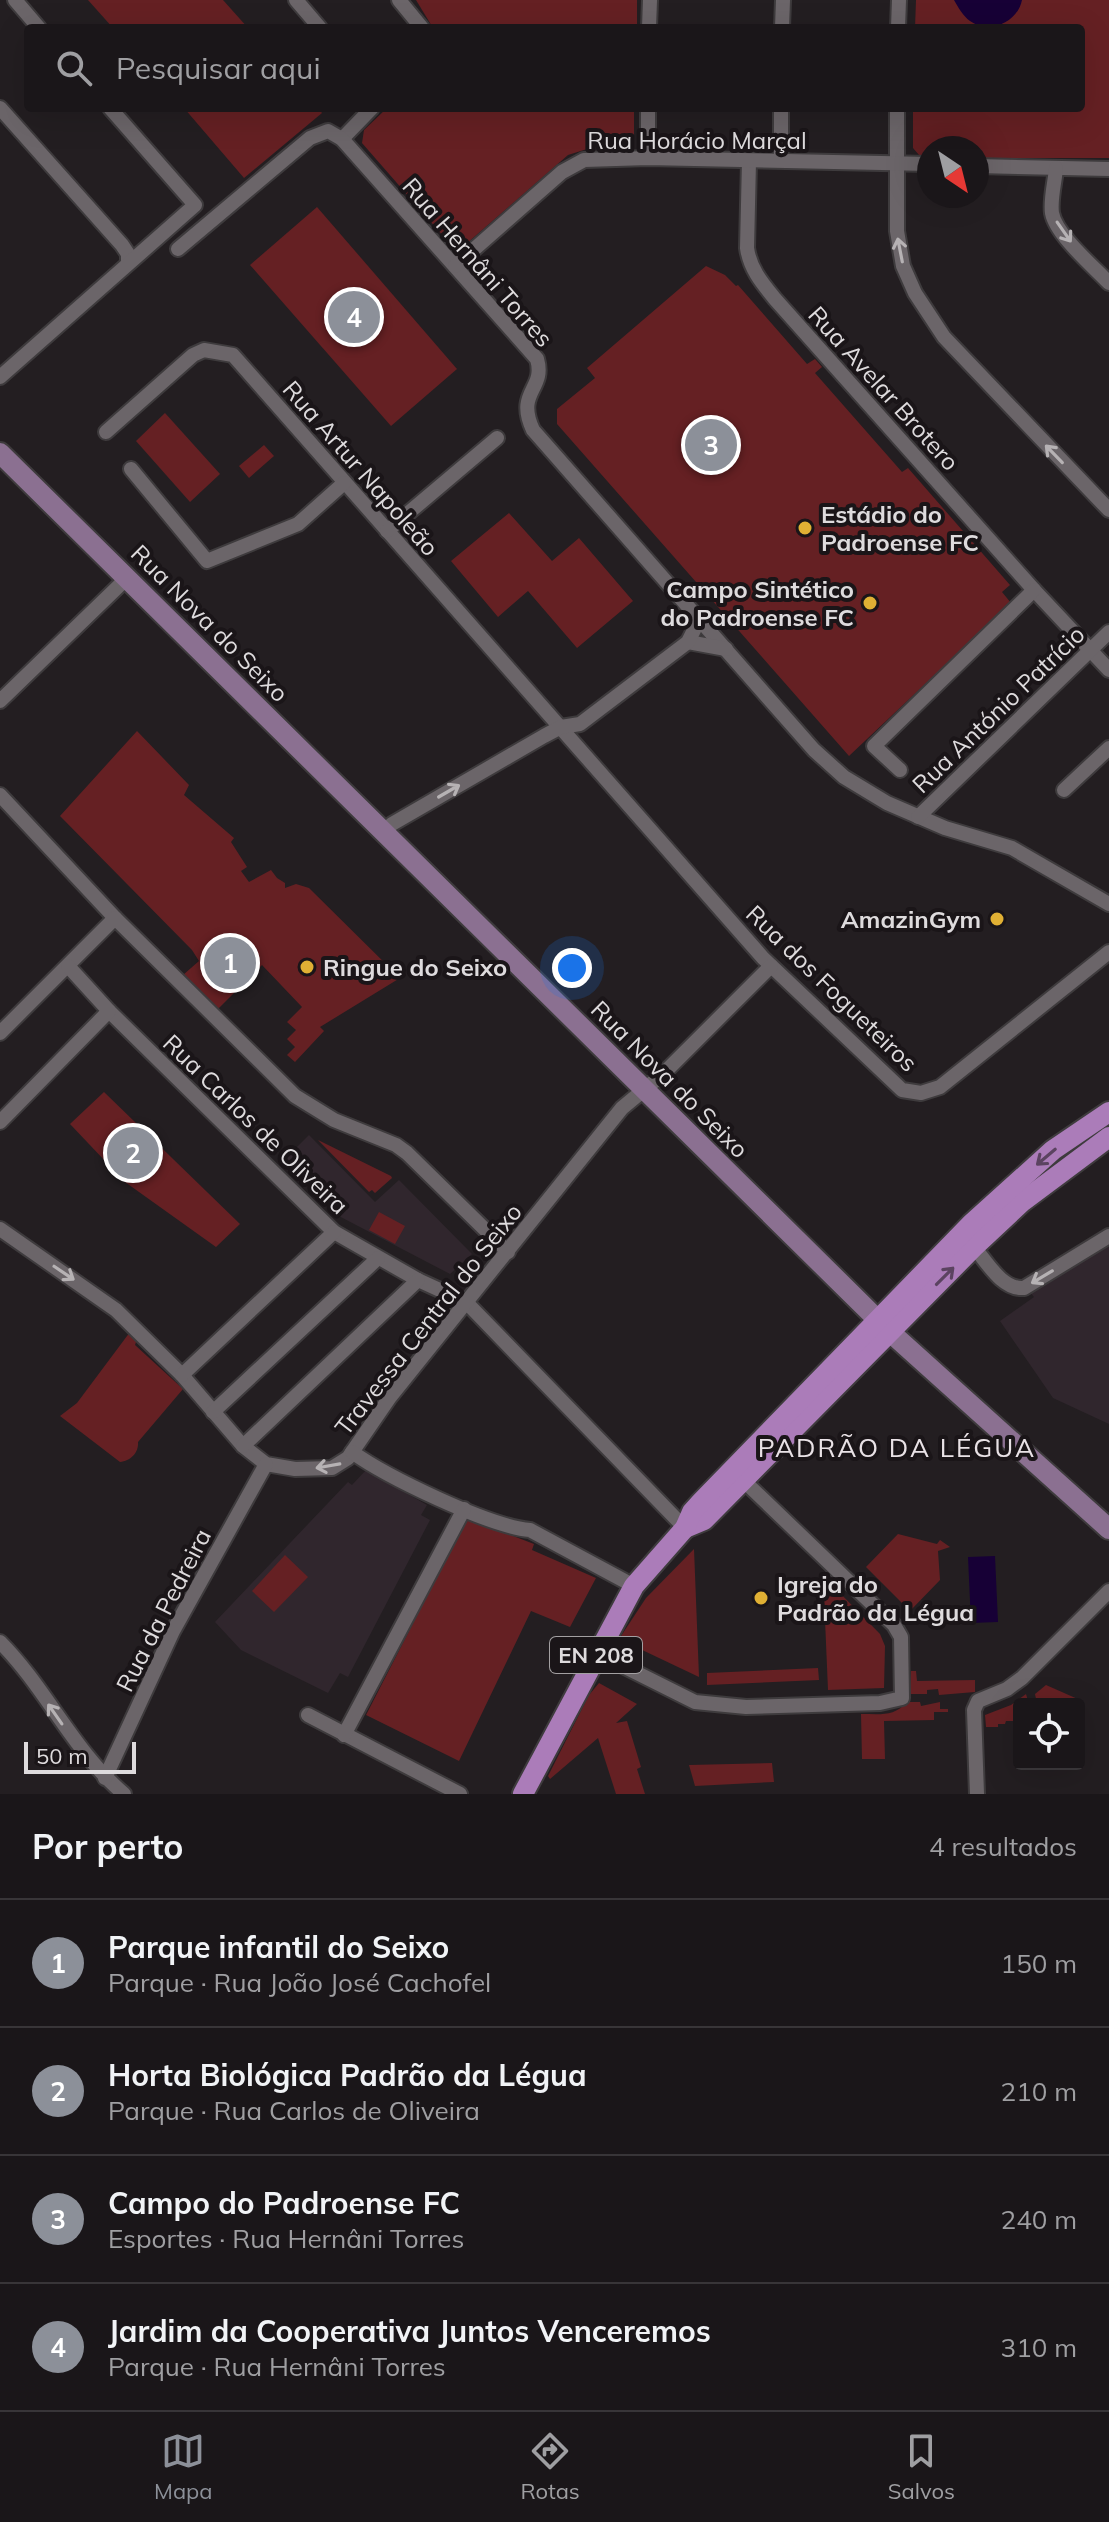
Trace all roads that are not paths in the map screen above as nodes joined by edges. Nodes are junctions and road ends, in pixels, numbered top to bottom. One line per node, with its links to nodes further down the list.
1 (15, 0): 7 (street)
2 (296, 0): 8 (street)
3 (399, 0): 9 (street)
4 (650, 0): 10 (street)
5 (783, 0): 11 (street)
6 (899, 0): 12 (street)
7 (36, 24)
8 (317, 24)
9 (419, 24)
10 (649, 24)
11 (782, 24)
12 (898, 24)
13 (0, 108): 29 (street)
14 (114, 112): 29 (street)
15 (368, 112): 19 (street)
16 (648, 112): 20 (street)
17 (781, 112): 21 (street)
18 (897, 112): 23 (street)
19 (342, 139): 28 (street); 30 (street, Rua Hernâni Torres)
20 (648, 158): 22 (street, Rua Horácio Marçal); 30 (street, Rua Horácio Marçal)
21 (781, 160): 22 (street, Rua Horácio Marçal); 23 (street, Rua Horácio Marçal)
22 (749, 161): 41 (street, Rua Avelar Brotero)
23 (896, 164): 24 (street, Rua Horácio Marçal); 38 (street, one-way to 23)
24 (917, 164)
25 (989, 166): 26 (street)
26 (1056, 168): 27 (street); 31 (street, one-way to 31)
27 (1109, 169)
28 (178, 249)
29 (128, 263): 32 (street)
30 (455, 266): 42 (street, Rua Hernâni Torres)
31 (1109, 283)
32 (0, 377)
33 (106, 432): 37 (street, Rua Artur Napoleão)
34 (497, 438): 39 (street)
35 (2, 460): 40 (main road, Rua Nova do Seixo)
36 (131, 469): 37 (street)
37 (344, 483): 39 (street, Rua Artur Napoleão)
38 (1109, 510)
39 (387, 531): 49 (street, Rua Artur Napoleão)
40 (127, 578): 48 (street); 55 (main road, Rua Nova do Seixo)
41 (1034, 590): 46 (street, Rua Avelar Brotero); 51 (street)
42 (700, 618): 44 (street); 45 (street)
43 (1109, 632): 46 (street, Rua António Patrício)
44 (688, 642): 45 (street); 49 (street)
45 (728, 650): 54 (street)
46 (1090, 651): 47 (street, Rua Avelar Brotero); 54 (street, Rua António Patrício)
47 (1109, 670)
48 (0, 701)
49 (561, 727): 55 (street, one-way to 49); 60 (street, Rua dos Fogueteiros)
50 (1109, 748): 52 (street)
51 (900, 770)
52 (1064, 790)
53 (0, 795): 57 (street)
54 (918, 817): 56 (street)
55 (384, 832): 63 (main road, Rua Nova do Seixo)
56 (1109, 904)
57 (115, 918): 59 (street); 71 (street)
58 (1109, 952): 60 (street, Rua dos Fogueteiros)
59 (68, 966): 61 (street, Rua Carlos de Oliveira); 62 (street)
60 (771, 966): 63 (street, Travessa Central do Seixo)
61 (109, 1011): 65 (street); 68 (street, Rua Carlos de Oliveira)
62 (0, 1033)
63 (643, 1089): 71 (street, Travessa Central do Seixo); 75 (main road, Rua Nova do Seixo)
64 (1109, 1112): 75 (main road, EN 208, one-way to 75)
65 (0, 1122)
66 (1109, 1137): 70 (main road, EN 208)
67 (0, 1229): 76 (street, one-way to 76)
68 (334, 1232): 72 (street, Rua Carlos de Oliveira); 76 (street)
69 (1109, 1236): 70 (street, one-way to 70)
70 (974, 1247): 75 (main road, EN 208, one-way to 70)
71 (508, 1252): 74 (street, Travessa Central do Seixo)
72 (378, 1258): 73 (street, Rua Carlos de Oliveira); 77 (street)
73 (418, 1280): 74 (street, Rua Carlos de Oliveira); 78 (street)
74 (466, 1302): 79 (street, Travessa Central do Seixo); 83 (street)
75 (884, 1326): 81 (main road, EN 208); 83 (main road, EN 208); 84 (main road, Rua Nova do Seixo)
76 (182, 1375): 77 (street)
77 (213, 1412): 78 (street)
78 (243, 1446): 80 (street)
79 (352, 1452): 80 (street, Travessa Central do Seixo, one-way to 80); 82 (street)
80 (266, 1464): 91 (street, Rua da Pedreira)
81 (743, 1480): 83 (main road, EN 208); 88 (street)
82 (464, 1509): 85 (street); 90 (street)
83 (685, 1528): 85 (main road, EN 208)
84 (1109, 1529)
85 (634, 1586): 88 (main road, EN 208)
86 (1109, 1591): 95 (street)
87 (0, 1642): 91 (street, one-way to 87)
88 (597, 1653): 94 (main road, EN 208)
89 (308, 1715): 90 (street)
90 (344, 1735): 93 (street)
91 (105, 1778): 92 (street)
92 (124, 1794)
93 (460, 1794)
94 (523, 1794)
95 (977, 1794)

